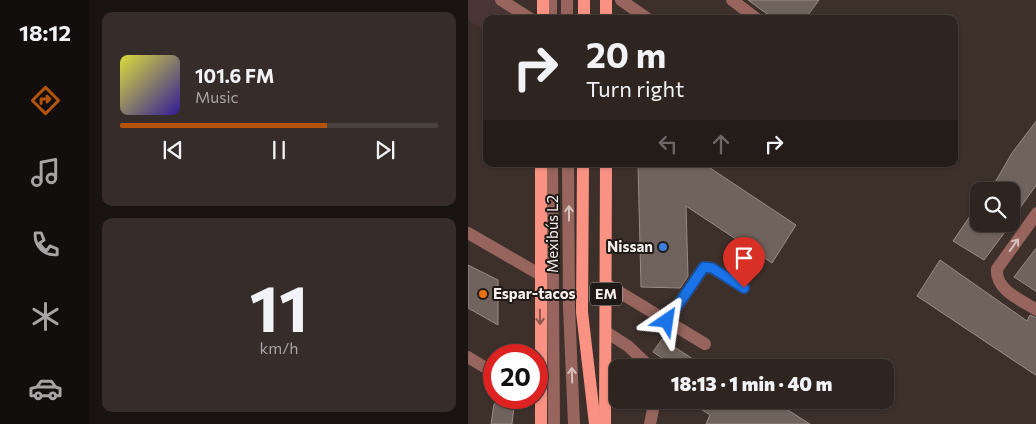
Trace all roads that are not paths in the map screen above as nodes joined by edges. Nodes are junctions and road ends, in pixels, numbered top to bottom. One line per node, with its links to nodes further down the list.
1 (501, 0): 9 (street)
2 (543, 0): 10 (main road)
3 (551, 0): 11 (street)
4 (567, 0): 12 (street)
5 (584, 0): 13 (main road)
6 (606, 0): 14 (main road)
7 (621, 0): 15 (street)
8 (732, 0): 16 (street)
9 (525, 15)
10 (543, 15)
11 (551, 15)
12 (567, 15)
13 (584, 15)
14 (606, 15)
15 (642, 15)
16 (752, 15)
17 (541, 167): 24 (main road)
18 (552, 167): 38 (street, Mexibús L2)
19 (568, 167): 39 (street, Mexibús L2, one-way to 19)
20 (583, 167): 40 (main road)
21 (606, 167): 25 (main road, EM)
22 (1036, 213): 27 (street, one-way to 22)
23 (468, 232): 24 (street)
24 (539, 274): 30 (main road, one-way to 30)
25 (606, 284): 28 (street); 29 (main road, EM)
26 (744, 288): 28 (street)
27 (1036, 310)
28 (667, 321): 31 (street)
29 (606, 332): 33 (street); 41 (main road, EM)
30 (539, 344)
31 (705, 344)
32 (468, 357): 34 (street)
33 (642, 359)
34 (483, 366)
35 (540, 409): 37 (main road)
36 (653, 409): 42 (street)
37 (541, 424)
38 (554, 424)
39 (574, 424)
40 (594, 424)
41 (605, 424)
42 (650, 424)

